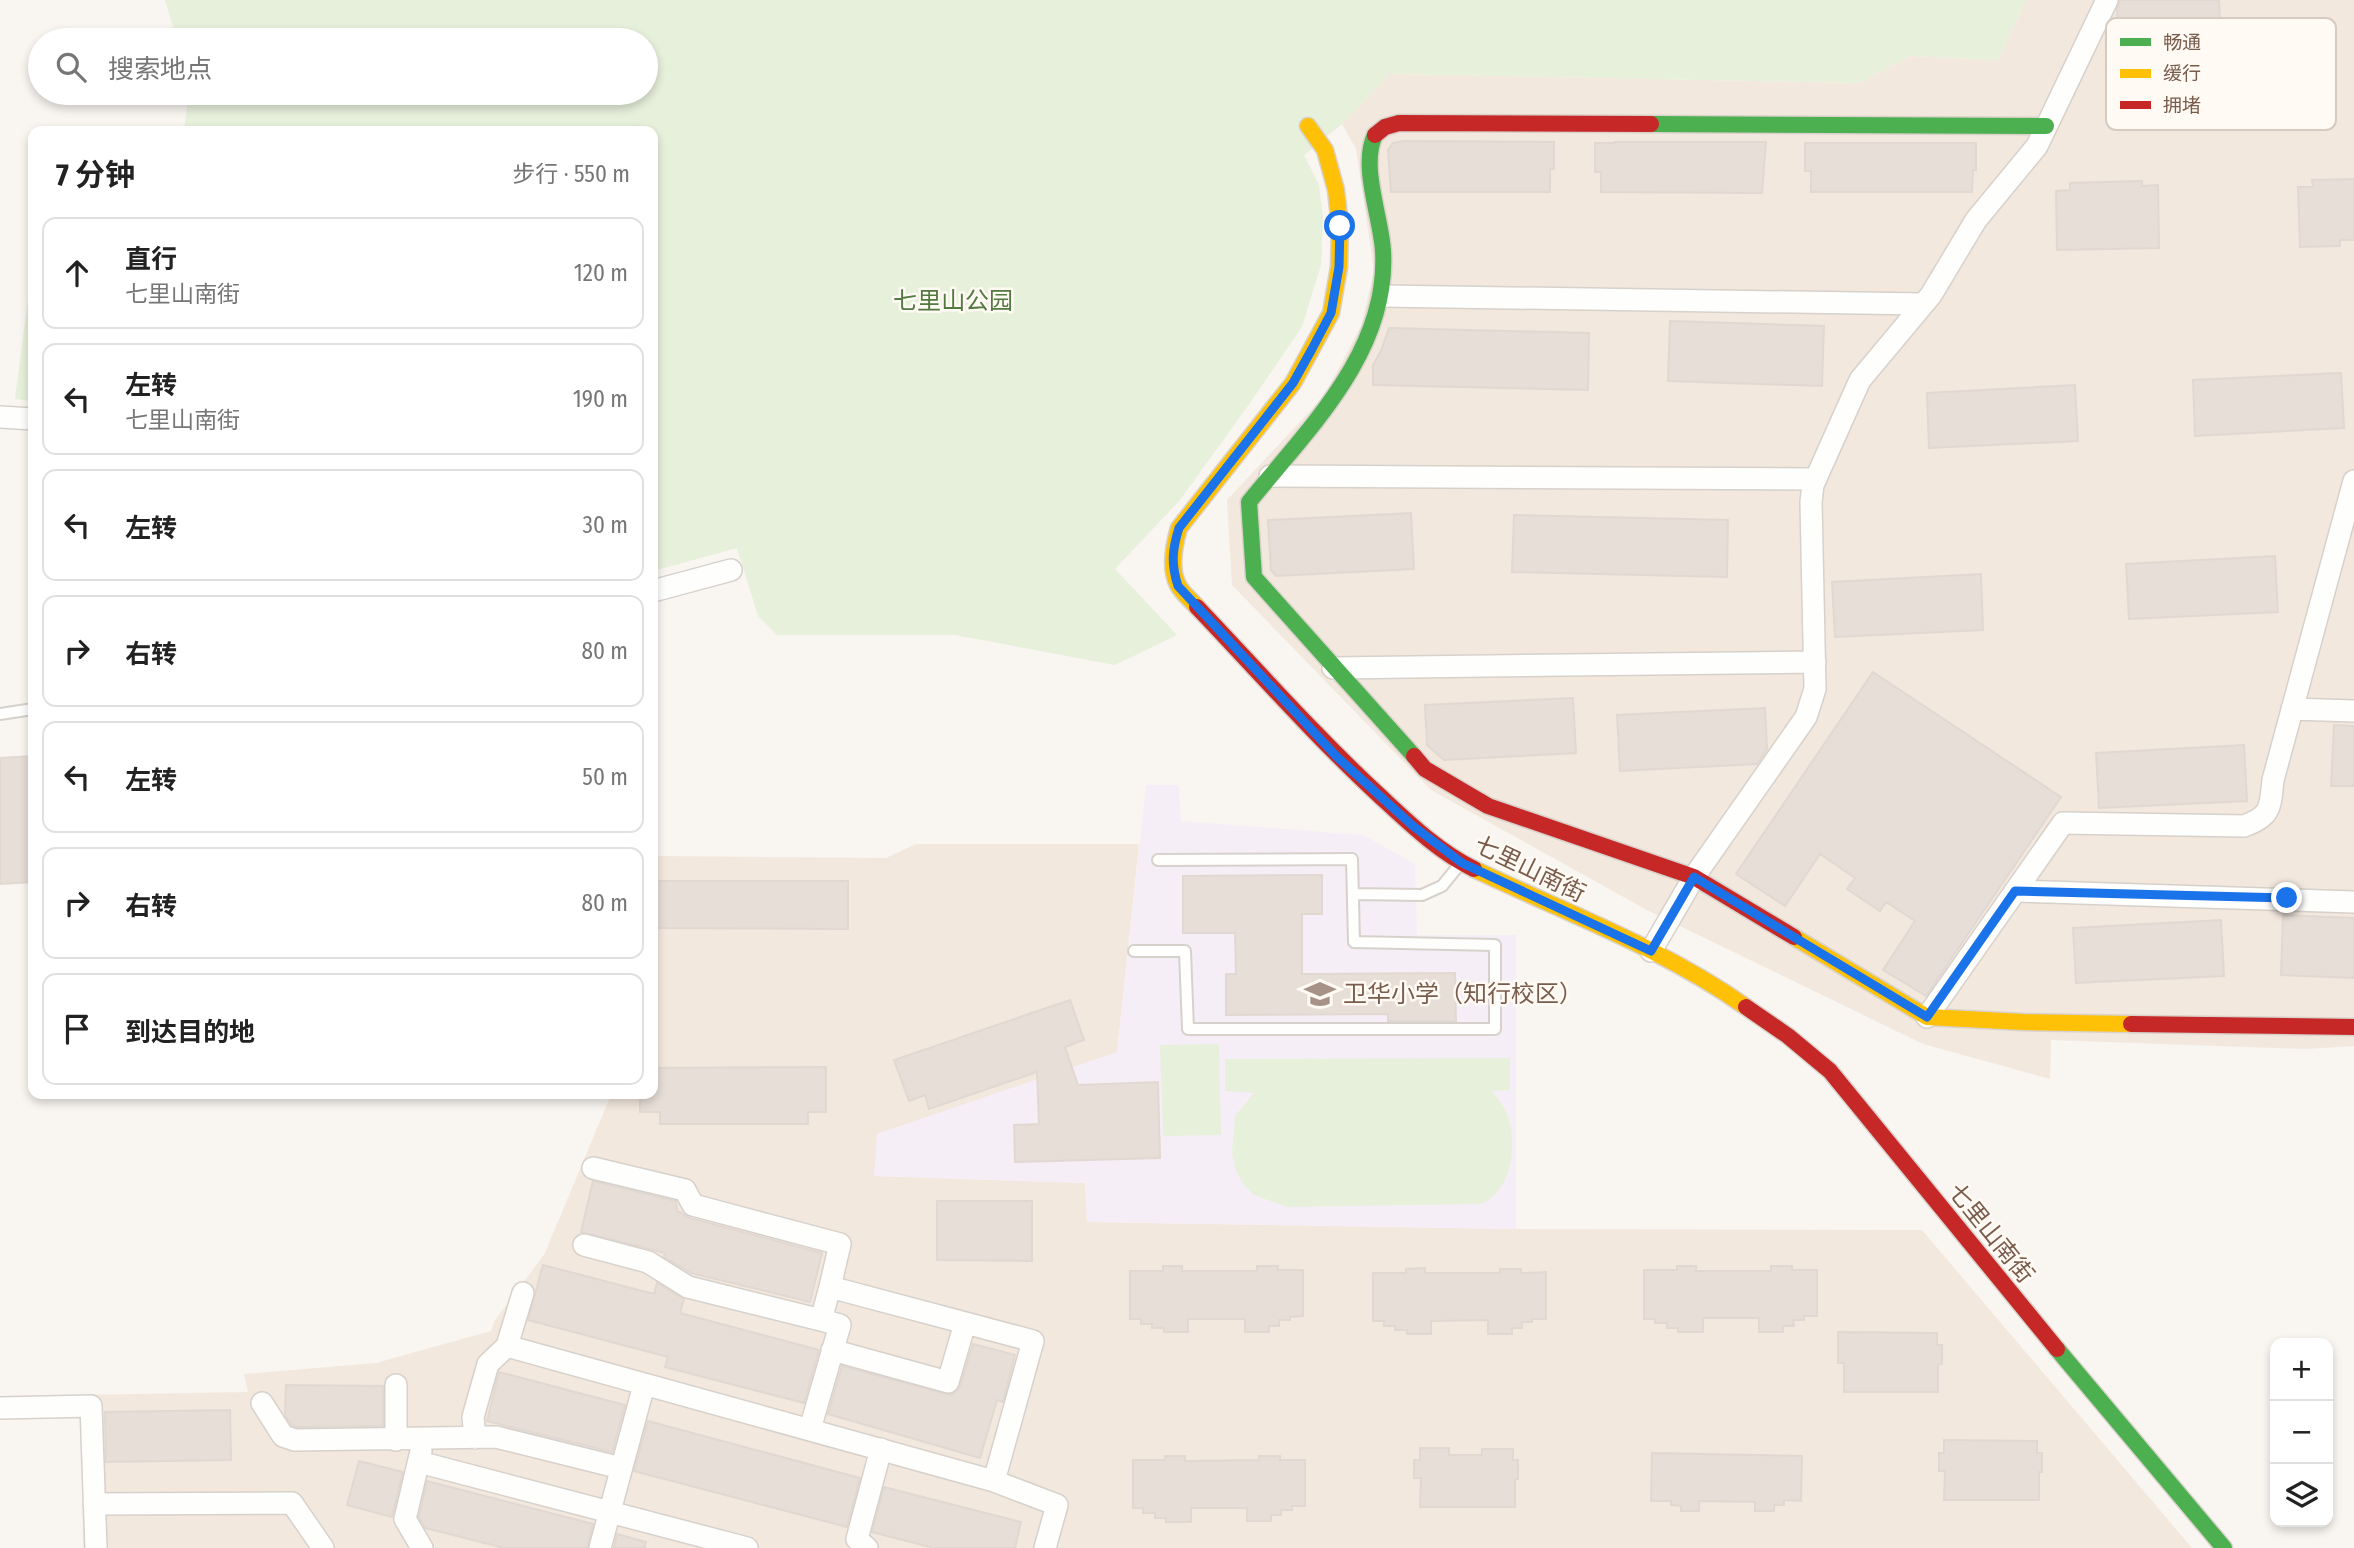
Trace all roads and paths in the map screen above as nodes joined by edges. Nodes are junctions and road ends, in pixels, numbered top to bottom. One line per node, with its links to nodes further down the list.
1 (2106, 0): 3 (street)
2 (1308, 127): 21 (street, 七里山南街)
3 (2046, 127): 4 (street); 5 (street)
4 (1382, 296): 5 (street); 8 (street)
5 (1923, 304): 9 (street)
6 (0, 417): 7 (street)
7 (28, 419)
8 (1270, 476): 9 (street); 15 (street)
9 (1816, 479): 14 (street)
10 (2354, 481): 11 (street)
11 (2349, 521): 16 (street)
12 (731, 570): 13 (street)
13 (658, 590)
14 (1815, 662): 15 (street); 22 (street)
15 (1333, 668): 22 (street)
16 (2292, 709): 18 (street); 23 (street)
17 (28, 710): 19 (lane)
18 (2354, 711)
19 (0, 714)
20 (1158, 860): 24 (lane)
21 (1462, 863): 24 (lane); 27 (street, 七里山南街)
22 (1694, 877): 27 (street); 28 (street)
23 (2015, 891): 25 (street); 28 (street)
24 (1353, 894): 26 (lane)
25 (2354, 902)
26 (1134, 951)
27 (1651, 951): 59 (street, 七里山南街)
28 (1927, 1017): 29 (street)
29 (2354, 1027)
30 (593, 1168): 32 (street)
31 (584, 1245): 34 (street)
32 (830, 1287): 34 (street); 35 (street)
33 (523, 1293): 36 (street)
34 (821, 1320): 37 (street)
35 (965, 1322): 37 (street); 49 (street)
36 (507, 1346): 39 (street); 43 (street)
37 (832, 1350): 42 (street)
38 (396, 1385): 45 (street)
39 (644, 1385): 42 (street); 48 (street)
40 (262, 1403): 45 (street)
41 (0, 1408): 50 (street)
42 (810, 1429): 46 (street)
43 (475, 1438): 44 (street); 48 (street)
44 (424, 1439): 45 (street); 47 (street)
45 (396, 1440)
46 (881, 1448): 49 (street); 57 (street)
47 (419, 1462): 51 (street); 54 (street)
48 (621, 1468): 51 (street)
49 (994, 1480): 58 (street)
50 (94, 1504): 52 (street); 53 (street)
51 (610, 1512): 55 (street); 56 (street)
52 (96, 1548)
53 (323, 1548)
54 (422, 1548)
55 (600, 1548)
56 (747, 1548)
57 (867, 1548)
58 (1045, 1548)
59 (2224, 1548)

